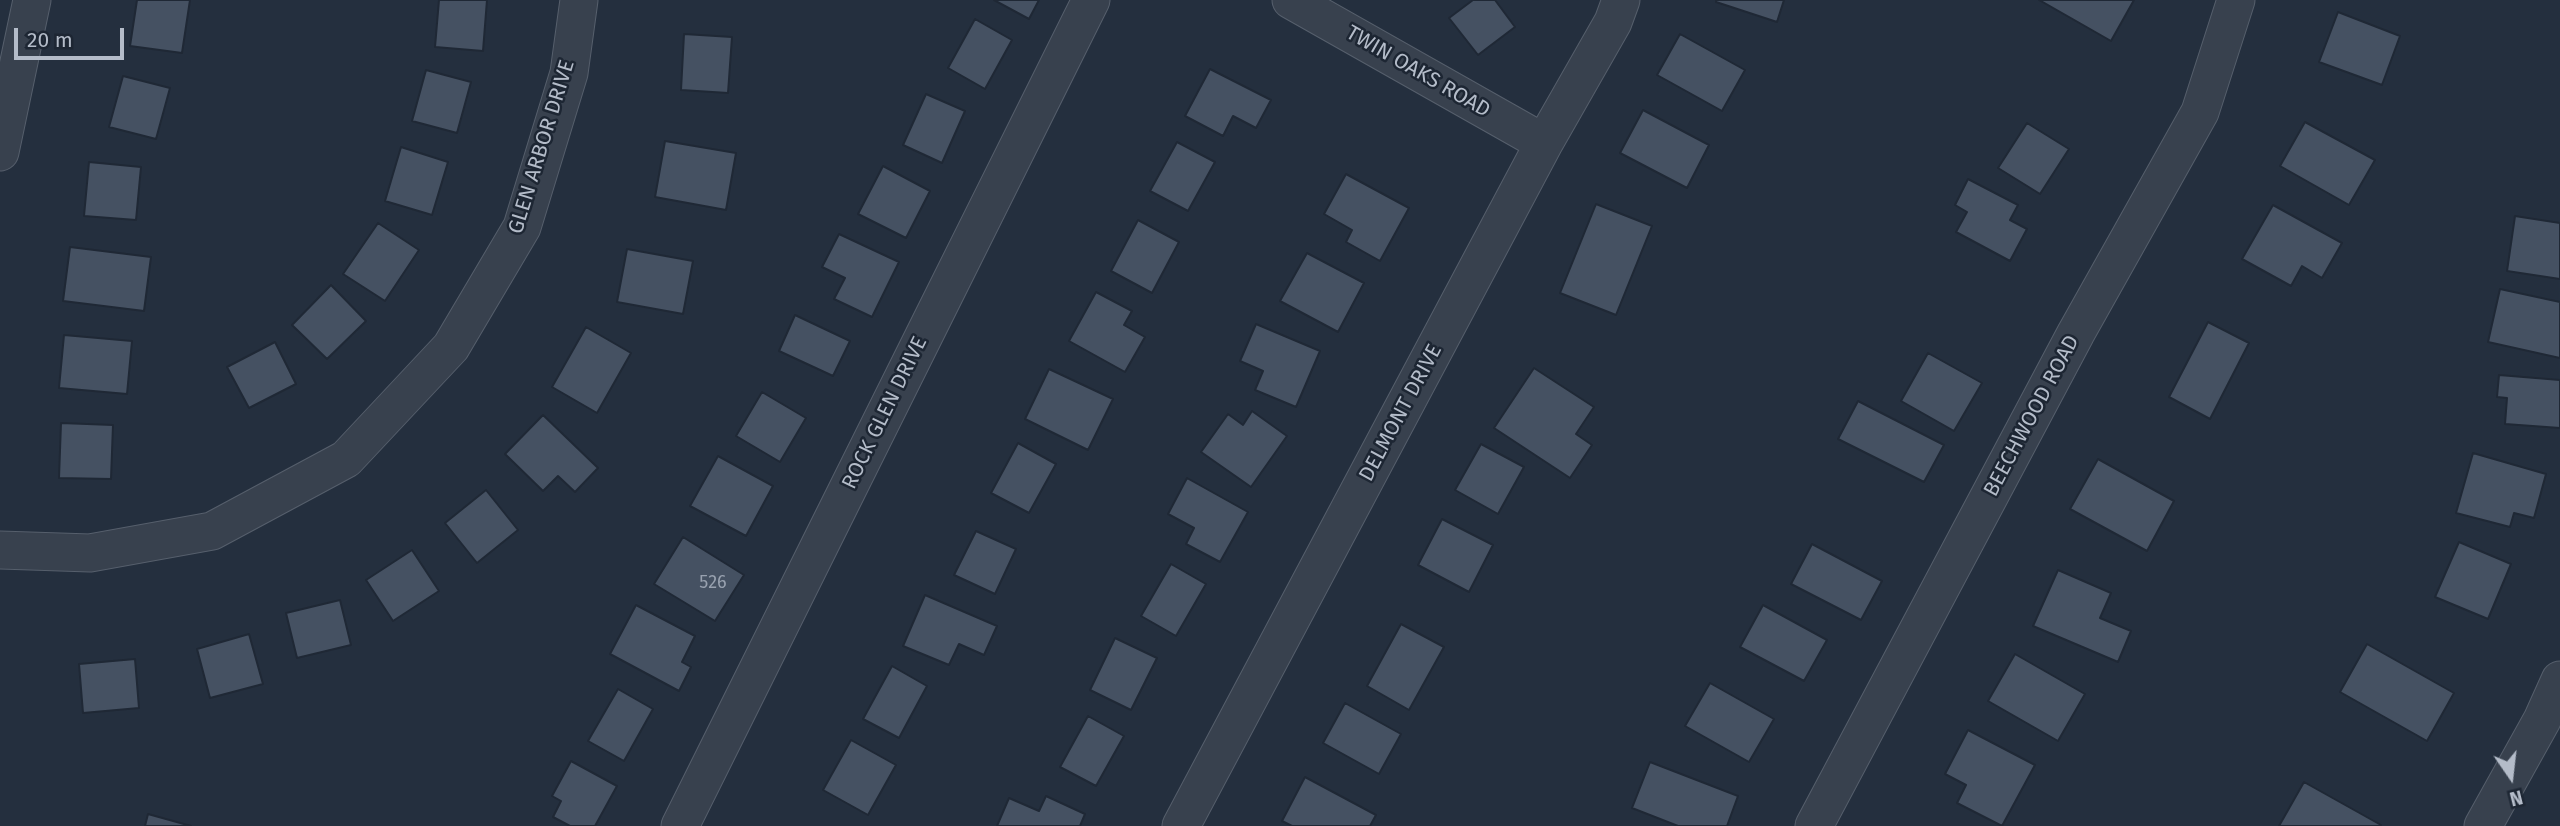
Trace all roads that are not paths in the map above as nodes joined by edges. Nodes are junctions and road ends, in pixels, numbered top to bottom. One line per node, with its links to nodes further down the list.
1 (32, 0): 8 (street)
2 (579, 0): 9 (street, GLEN ARBOR DRIVE)
3 (1091, 0): 11 (street, ROCK GLEN DRIVE)
4 (1292, 0): 7 (street, TWIN OAKS ROAD)
5 (1621, 0): 7 (street, DELMONT DRIVE)
6 (2236, 0): 13 (street, BEECHWOOD ROAD)
7 (1544, 143): 12 (street, DELMONT DRIVE)
8 (0, 152)
9 (0, 550)
10 (2560, 680): 14 (street)
11 (680, 826)
12 (1181, 826)
13 (1814, 826)
14 (2483, 826)

